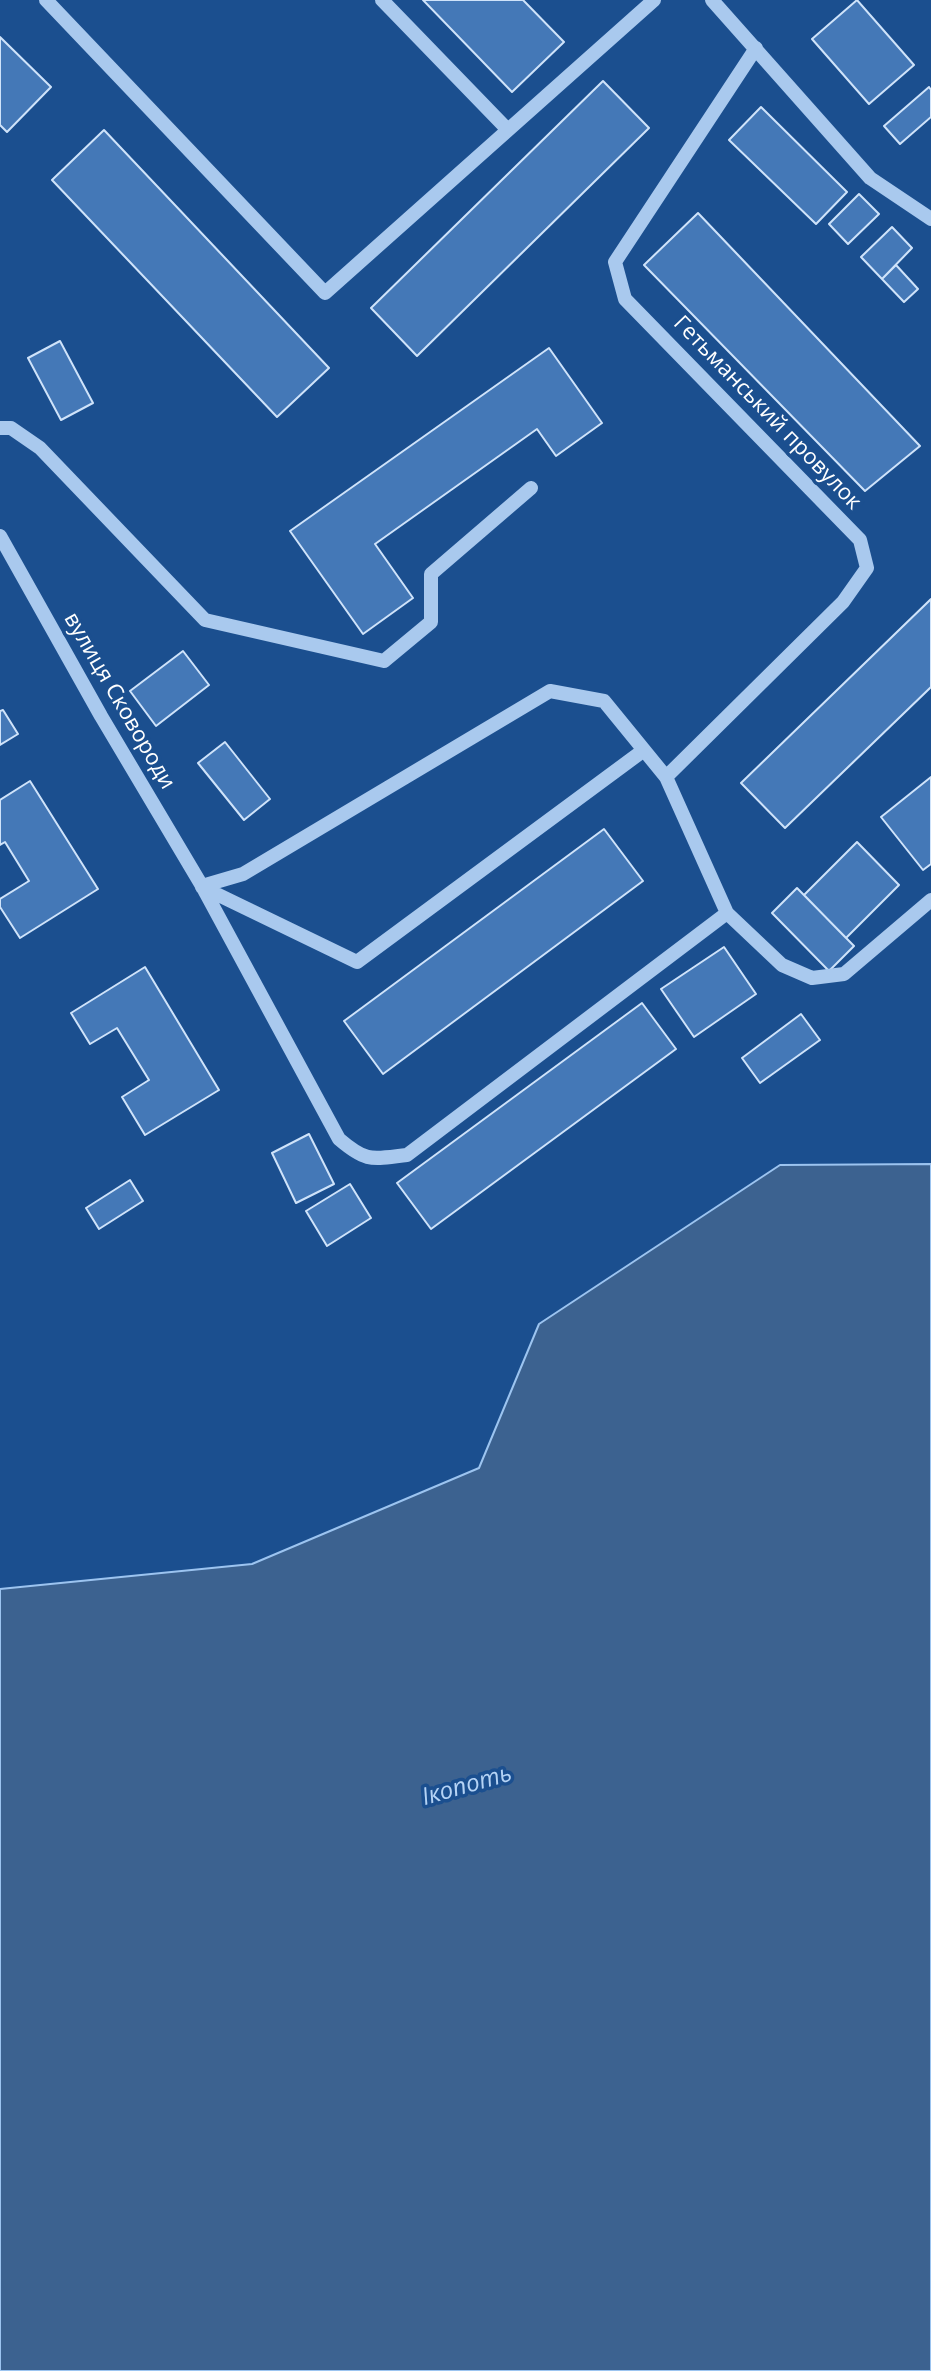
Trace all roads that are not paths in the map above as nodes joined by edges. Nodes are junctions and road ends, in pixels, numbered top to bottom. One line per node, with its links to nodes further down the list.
1 (46, 0): 6 (street)
2 (382, 0): 6 (street)
3 (654, 0): 6 (street)
4 (712, 0): 5 (street)
5 (756, 48): 7 (street); 12 (street, Гетьманський провулок)
6 (508, 130)
7 (931, 219)
8 (0, 428): 9 (street)
9 (531, 488)
10 (0, 536): 13 (street, вулиця Сковороди)
11 (644, 750): 12 (street); 13 (street); 13 (street)
12 (666, 777): 15 (street)
13 (202, 886): 15 (street, вулиця Сковороди)
14 (931, 900): 15 (street)
15 (727, 913)

